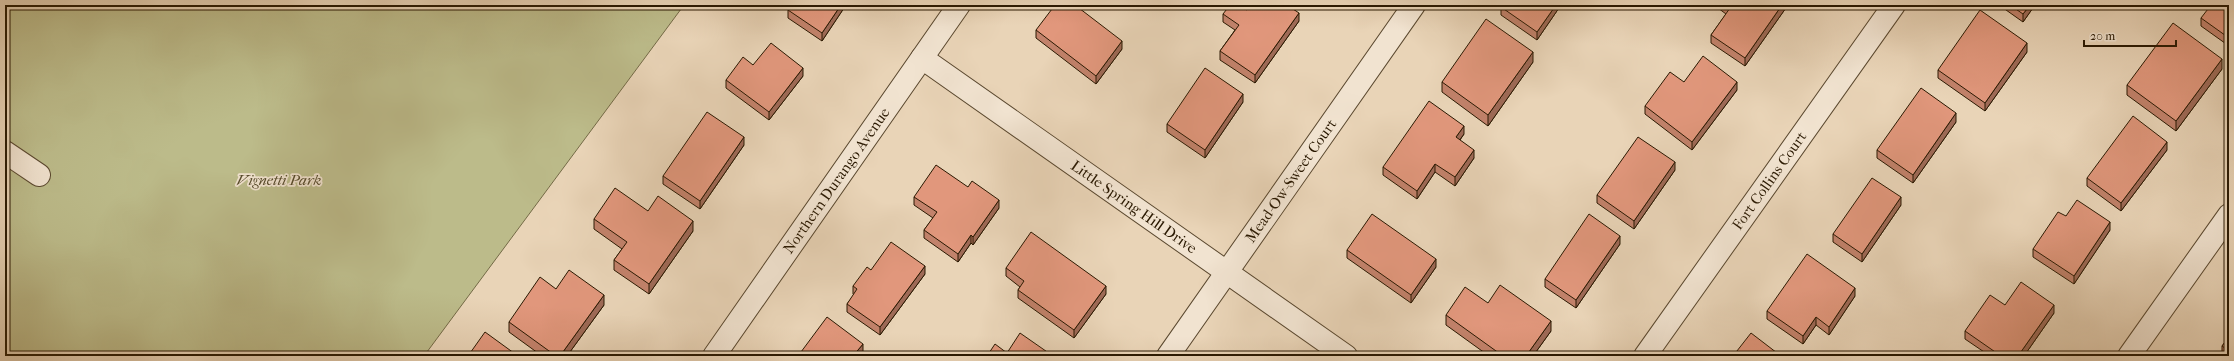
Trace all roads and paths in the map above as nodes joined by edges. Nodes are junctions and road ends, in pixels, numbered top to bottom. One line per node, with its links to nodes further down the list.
1 (959, 5): 4 (street, Northern Durango Avenue)
2 (1414, 5): 8 (street, Mead-Ow-Sweet Court)
3 (1894, 5): 12 (street, Fort Collins Court)
4 (922, 58): 8 (street, Little Spring Hill Drive); 9 (street, Northern Durango Avenue)
5 (5, 152): 6 (street)
6 (39, 175)
7 (2229, 215): 13 (street)
8 (1227, 272): 10 (street, Mead-Ow-Sweet Court); 11 (street, Little Spring Hill Drive)
9 (714, 356)
10 (1168, 356)
11 (1346, 356)
12 (1645, 356)
13 (2129, 356)

